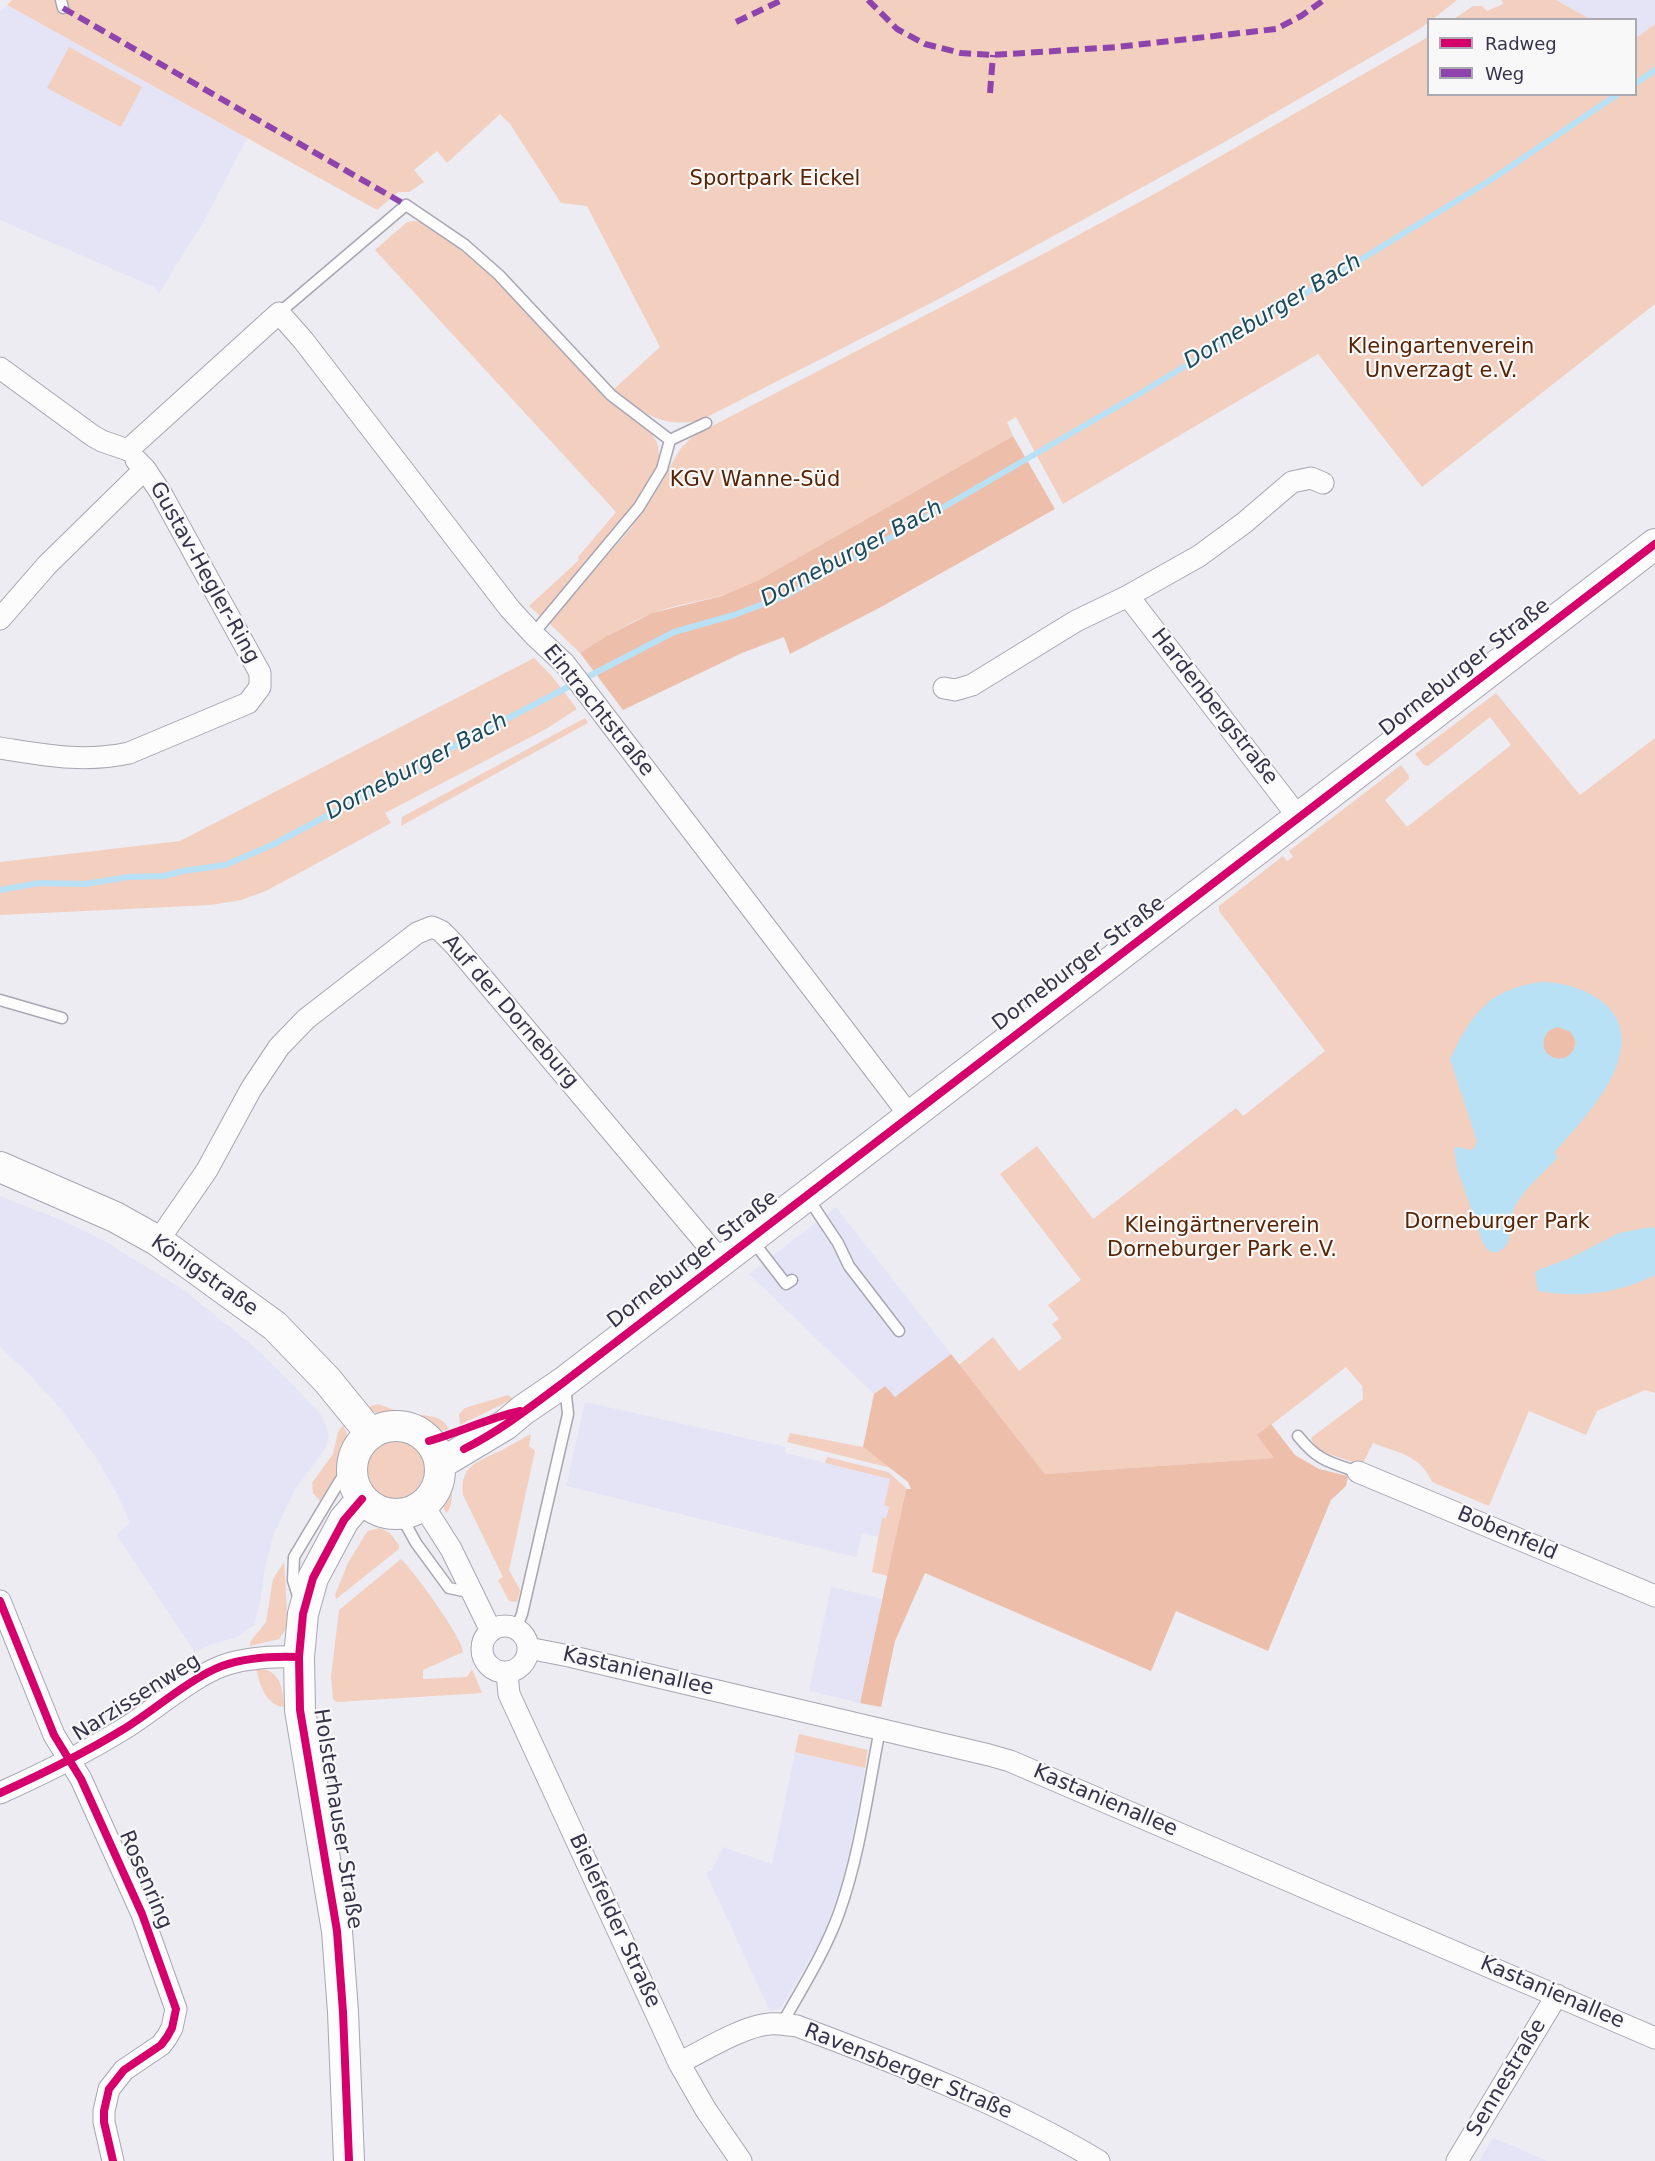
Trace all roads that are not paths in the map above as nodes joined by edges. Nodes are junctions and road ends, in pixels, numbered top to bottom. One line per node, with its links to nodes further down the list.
1 (279, 313): 4 (lane); 5 (street); 11 (street, Eintrachtstraße)
2 (0, 368): 5 (street)
3 (706, 423): 4 (lane)
4 (670, 440): 11 (lane)
5 (128, 450): 6 (street, Gustav-Hegler-Ring)
6 (145, 470): 10 (street); 13 (street, Gustav-Hegler-Ring)
7 (1323, 483): 9 (street)
8 (1655, 544): 14 (street, Dorneburger Straße)
9 (1128, 596): 12 (street); 14 (street, Hardenbergstraße)
10 (0, 619)
11 (533, 634): 17 (street, Eintrachtstraße)
12 (944, 688)
13 (0, 748)
14 (1299, 818): 17 (street, Dorneburger Straße)
15 (0, 1000): 16 (lane)
16 (62, 1018)
17 (910, 1116): 19 (street, Dorneburger Straße)
18 (0, 1167): 21 (street, Königstraße)
19 (806, 1196): 20 (street, Dorneburger Straße); 24 (lane)
20 (750, 1238): 22 (street, Dorneburger Straße); 23 (lane)
21 (158, 1241): 22 (street, Auf der Dorneburg); 26 (street, Königstraße)
22 (721, 1261): 25 (street, Dorneburger Straße)
23 (792, 1280)
24 (899, 1331)
25 (564, 1382): 28 (street, Dorneburger Straße); 36 (lane)
26 (371, 1434): 28 (street); 29 (street)
27 (1298, 1436): 30 (lane)
28 (435, 1453): 32 (street)
29 (352, 1464): 31 (street); 35 (lane)
30 (1358, 1472): 33 (street, Bobenfeld)
31 (362, 1499): 32 (street); 35 (street, Holsterhauser Straße)
32 (412, 1510): 37 (street)
33 (1655, 1596)
34 (0, 1601): 42 (street, Rosenring)
35 (303, 1614): 39 (street, Holsterhauser Straße)
36 (516, 1629): 37 (street); 38 (street)
37 (491, 1631): 40 (street)
38 (528, 1648): 40 (street); 41 (street, Kastanienallee)
39 (299, 1657): 42 (street, Narzissenweg); 49 (street, Holsterhauser Straße)
40 (507, 1673): 47 (street, Bielefelder Straße)
41 (880, 1729): 44 (street, Kastanienallee); 45 (lane)
42 (69, 1761): 43 (street, Narzissenweg); 48 (street, Rosenring)
43 (0, 1793)
44 (1557, 1995): 46 (street, Kastanienallee); 52 (street, Sennestraße)
45 (782, 2024): 47 (street, Ravensberger Straße); 51 (street, Ravensberger Straße)
46 (1655, 2038)
47 (679, 2063): 50 (street, Bielefelder Straße)
48 (113, 2161)
49 (348, 2161)
50 (741, 2161)
51 (1099, 2161)
52 (1457, 2161)

